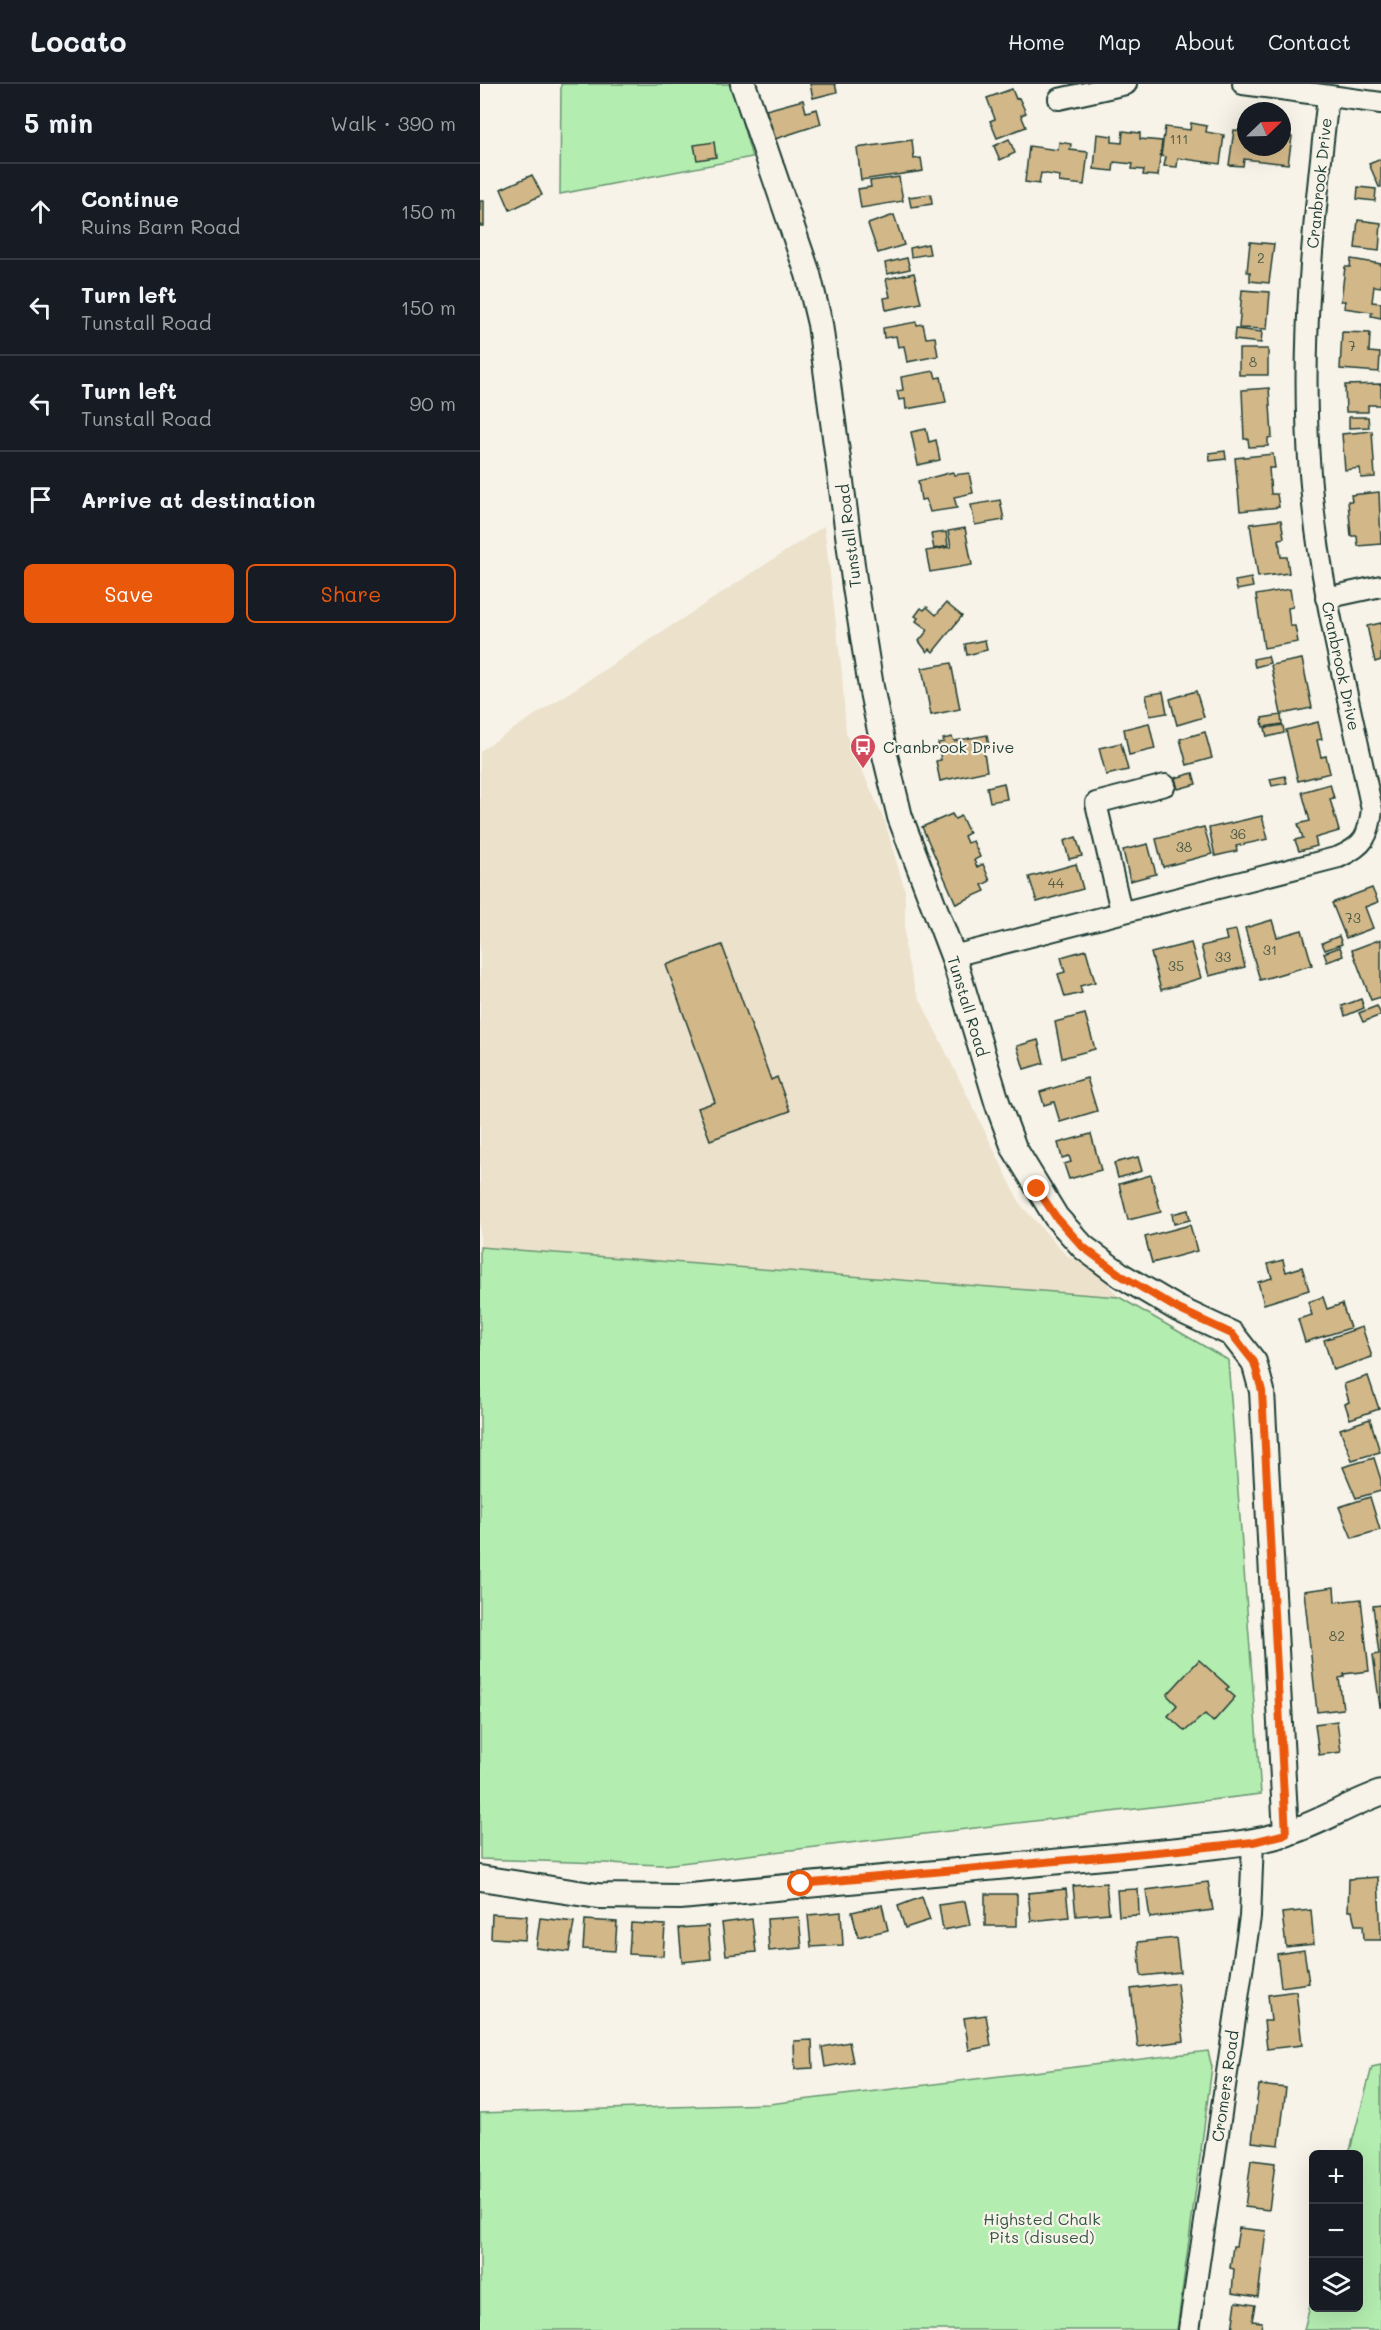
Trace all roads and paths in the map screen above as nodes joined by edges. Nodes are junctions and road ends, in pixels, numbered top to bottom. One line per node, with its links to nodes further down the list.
1 (743, 84): 12 (street, Tunstall Road)
2 (1126, 84): 5 (street)
3 (1242, 84): 4 (street)
4 (1328, 97): 6 (street); 8 (street, Cranbrook Drive)
5 (1059, 99)
6 (1381, 103)
7 (1381, 586): 8 (street)
8 (1326, 598): 10 (street, Cranbrook Drive)
9 (1165, 785): 11 (street)
10 (1375, 839): 11 (street, Cranbrook Drive)
11 (1120, 911): 12 (street, Cranbrook Drive)
12 (953, 956): 14 (street, Tunstall Road)
13 (1381, 1793): 14 (street)
14 (1286, 1834): 15 (street)
15 (1253, 1842): 16 (street); 17 (street, Cromers Road)
16 (480, 1878)
17 (1189, 2330)

